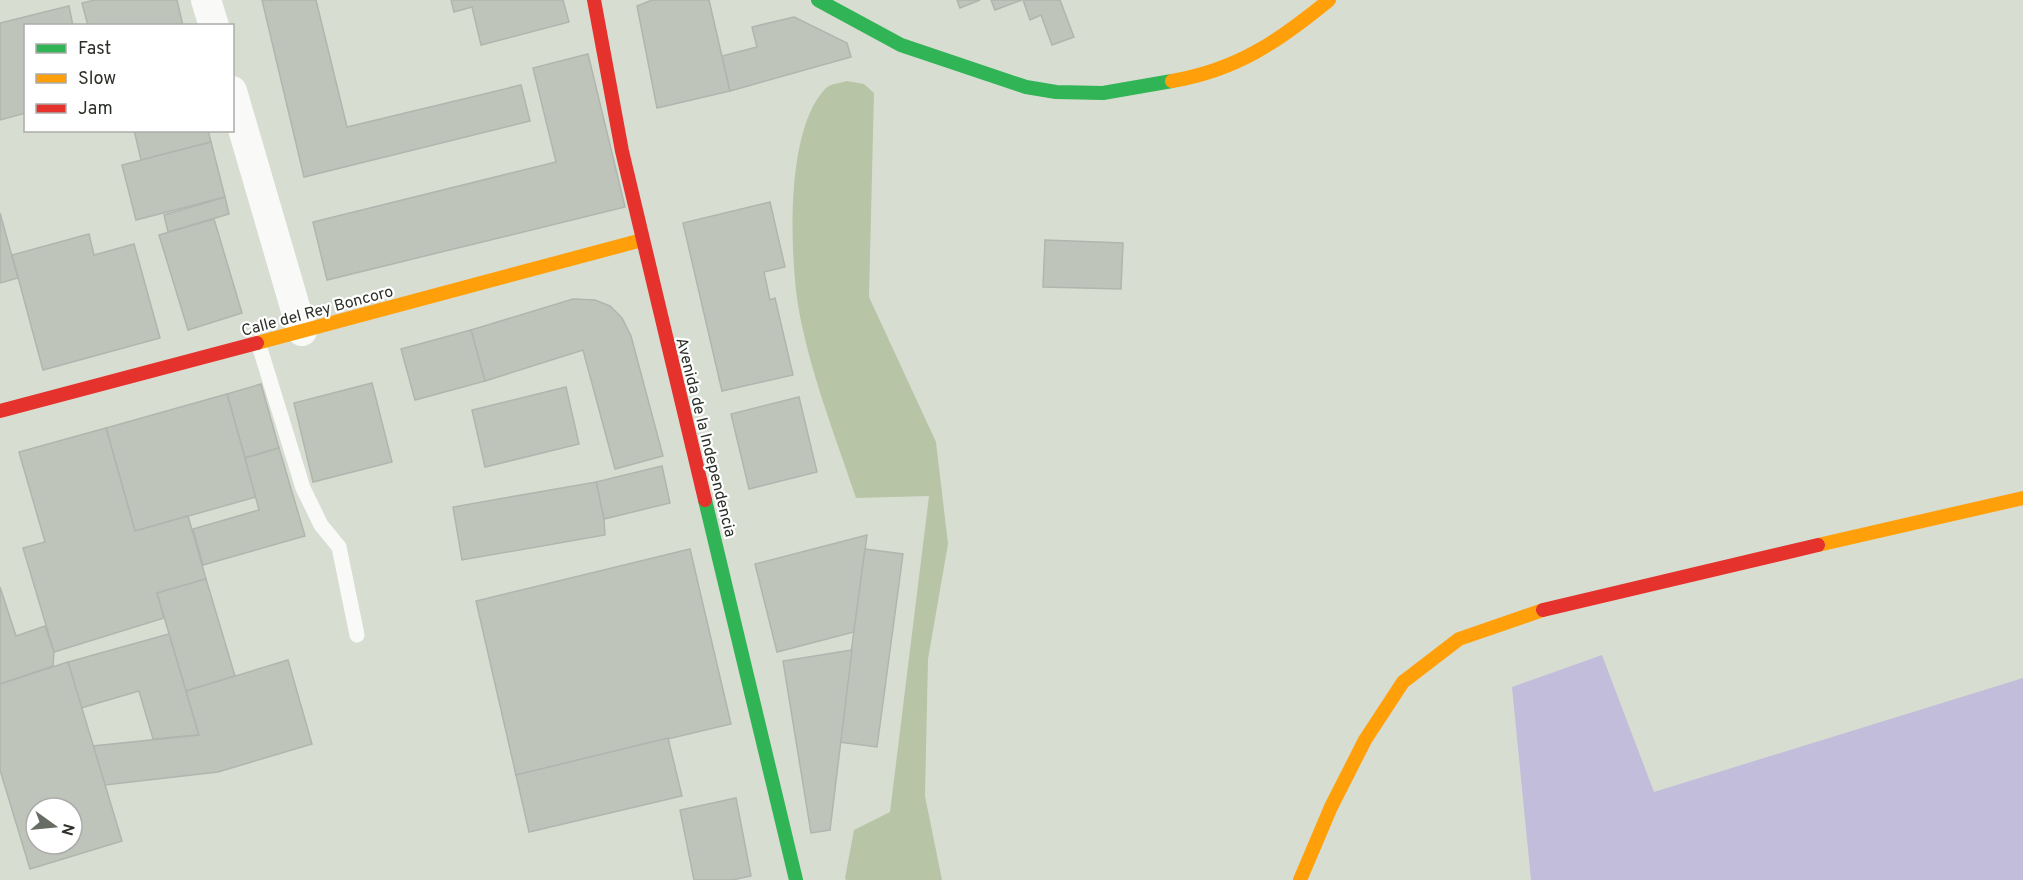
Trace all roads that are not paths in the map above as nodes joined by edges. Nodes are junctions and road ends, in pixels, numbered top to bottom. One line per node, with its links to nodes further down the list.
1 (206, 0): 5 (street)
2 (594, 0): 7 (street, Avenida de la Independencia)
3 (818, 0): 4 (street)
4 (1329, 0)
5 (213, 24)
6 (234, 98): 8 (street)
7 (642, 240): 8 (street, Calle del Rey Boncoro); 13 (street, Avenida de la Independencia)
8 (302, 331): 9 (street, Calle del Rey Boncoro)
9 (258, 342): 10 (street, Calle del Rey Boncoro); 12 (lane)
10 (0, 411)
11 (2023, 498): 14 (street)
12 (357, 635)
13 (796, 880)
14 (1300, 880)

